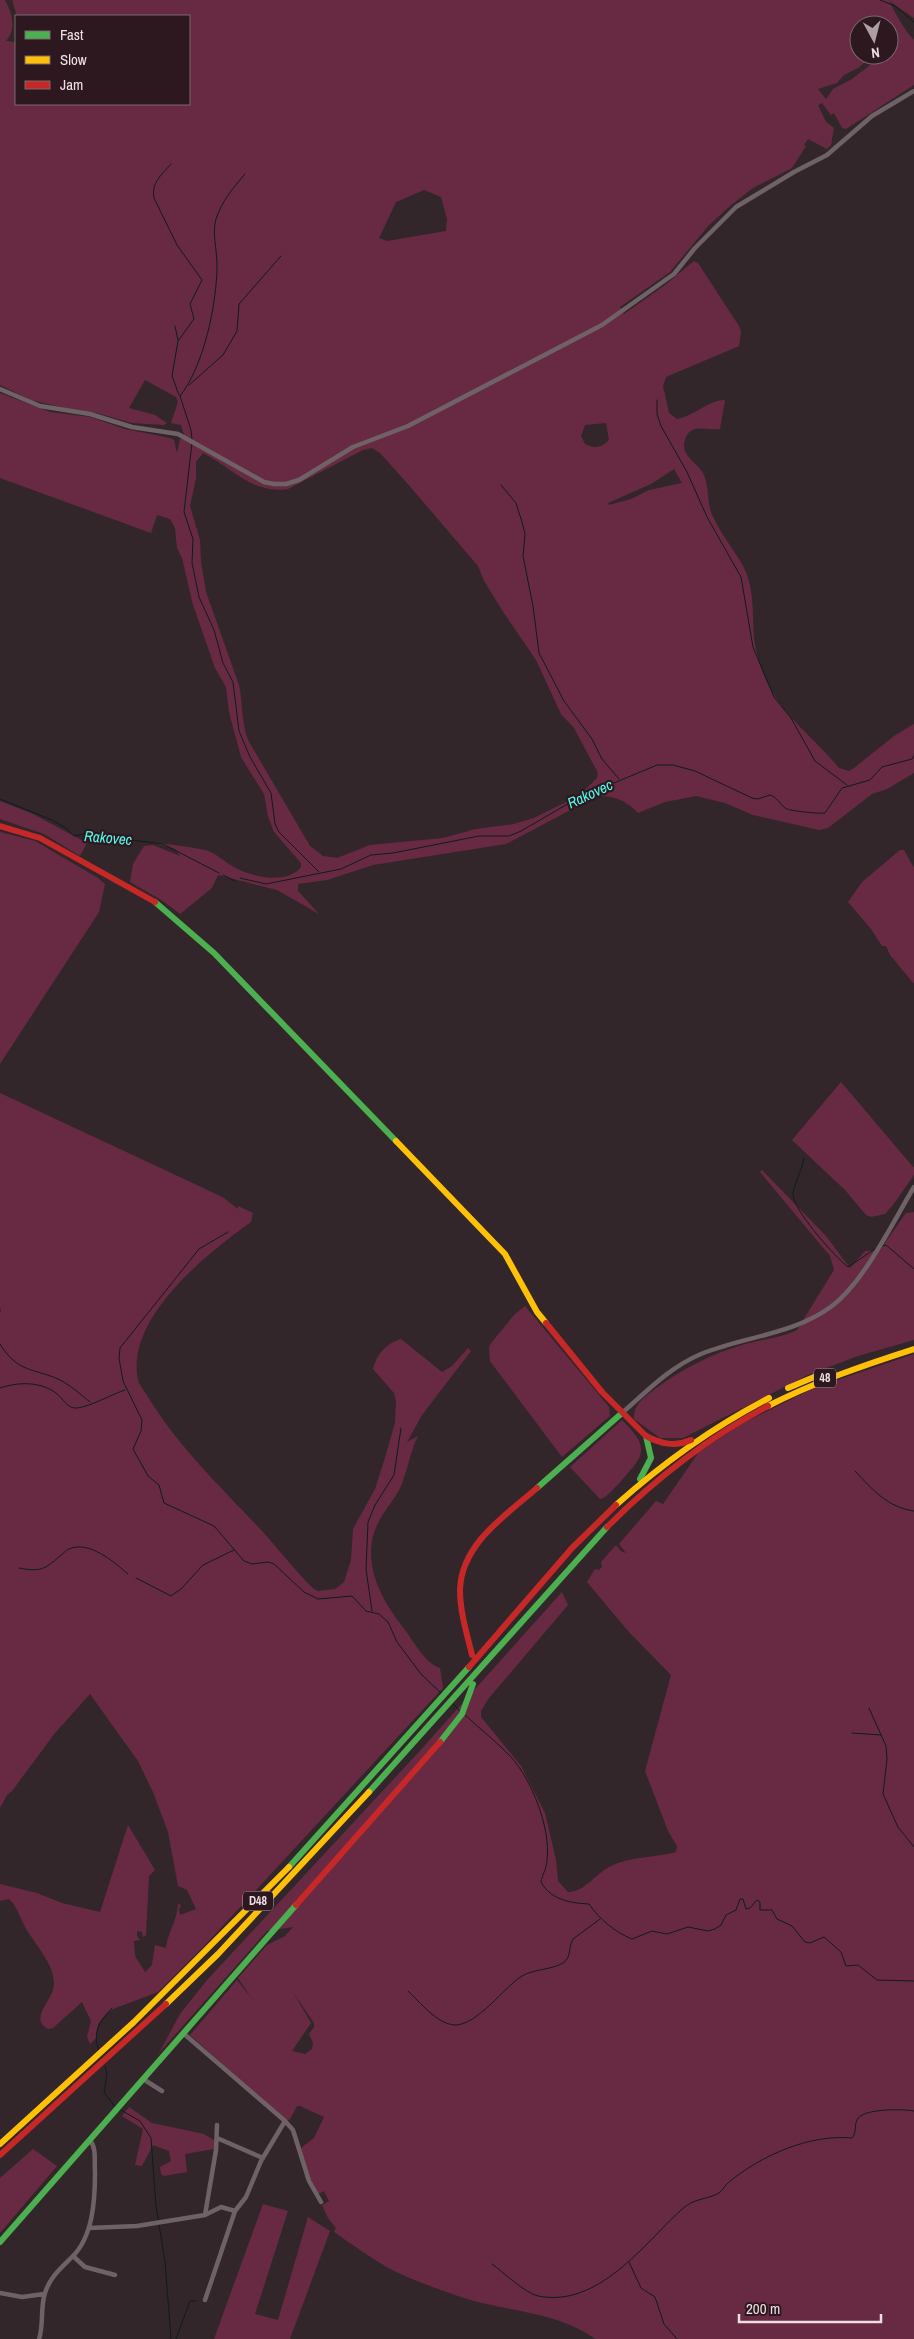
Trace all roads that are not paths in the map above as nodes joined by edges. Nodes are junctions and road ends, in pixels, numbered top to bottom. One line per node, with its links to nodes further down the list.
1 (914, 91): 2 (street)
2 (0, 389)
3 (0, 826): 7 (main road)
4 (914, 1187): 7 (street)
5 (914, 1344): 8 (main road, 48)
6 (914, 1350): 12 (main road, 48)
7 (622, 1413): 9 (main road); 13 (main road)
8 (713, 1430): 9 (main road, 48); 10 (main road, 48)
9 (646, 1436): 10 (main road, 48)
10 (631, 1491): 11 (main road, 48)
11 (523, 1607): 22 (main road, D48)
12 (529, 1613): 23 (main road, D48)
13 (472, 1655)
14 (473, 1684): 15 (main road)
15 (183, 2033): 16 (main road); 18 (street)
16 (143, 2079): 17 (street); 21 (main road)
17 (162, 2091)
18 (285, 2121): 24 (street); 25 (street)
19 (217, 2126): 20 (street)
20 (217, 2138): 24 (street); 27 (street)
21 (90, 2140): 28 (street); 29 (main road)
22 (0, 2144)
23 (0, 2155)
24 (263, 2158): 26 (street)
25 (322, 2202)
26 (235, 2211): 27 (street); 34 (street)
27 (205, 2215): 28 (street)
28 (89, 2228): 30 (street)
29 (0, 2242)
30 (73, 2256): 31 (street); 33 (street)
31 (115, 2275)
32 (0, 2293): 33 (street)
33 (44, 2294): 35 (street)
34 (205, 2300)
35 (39, 2339)

